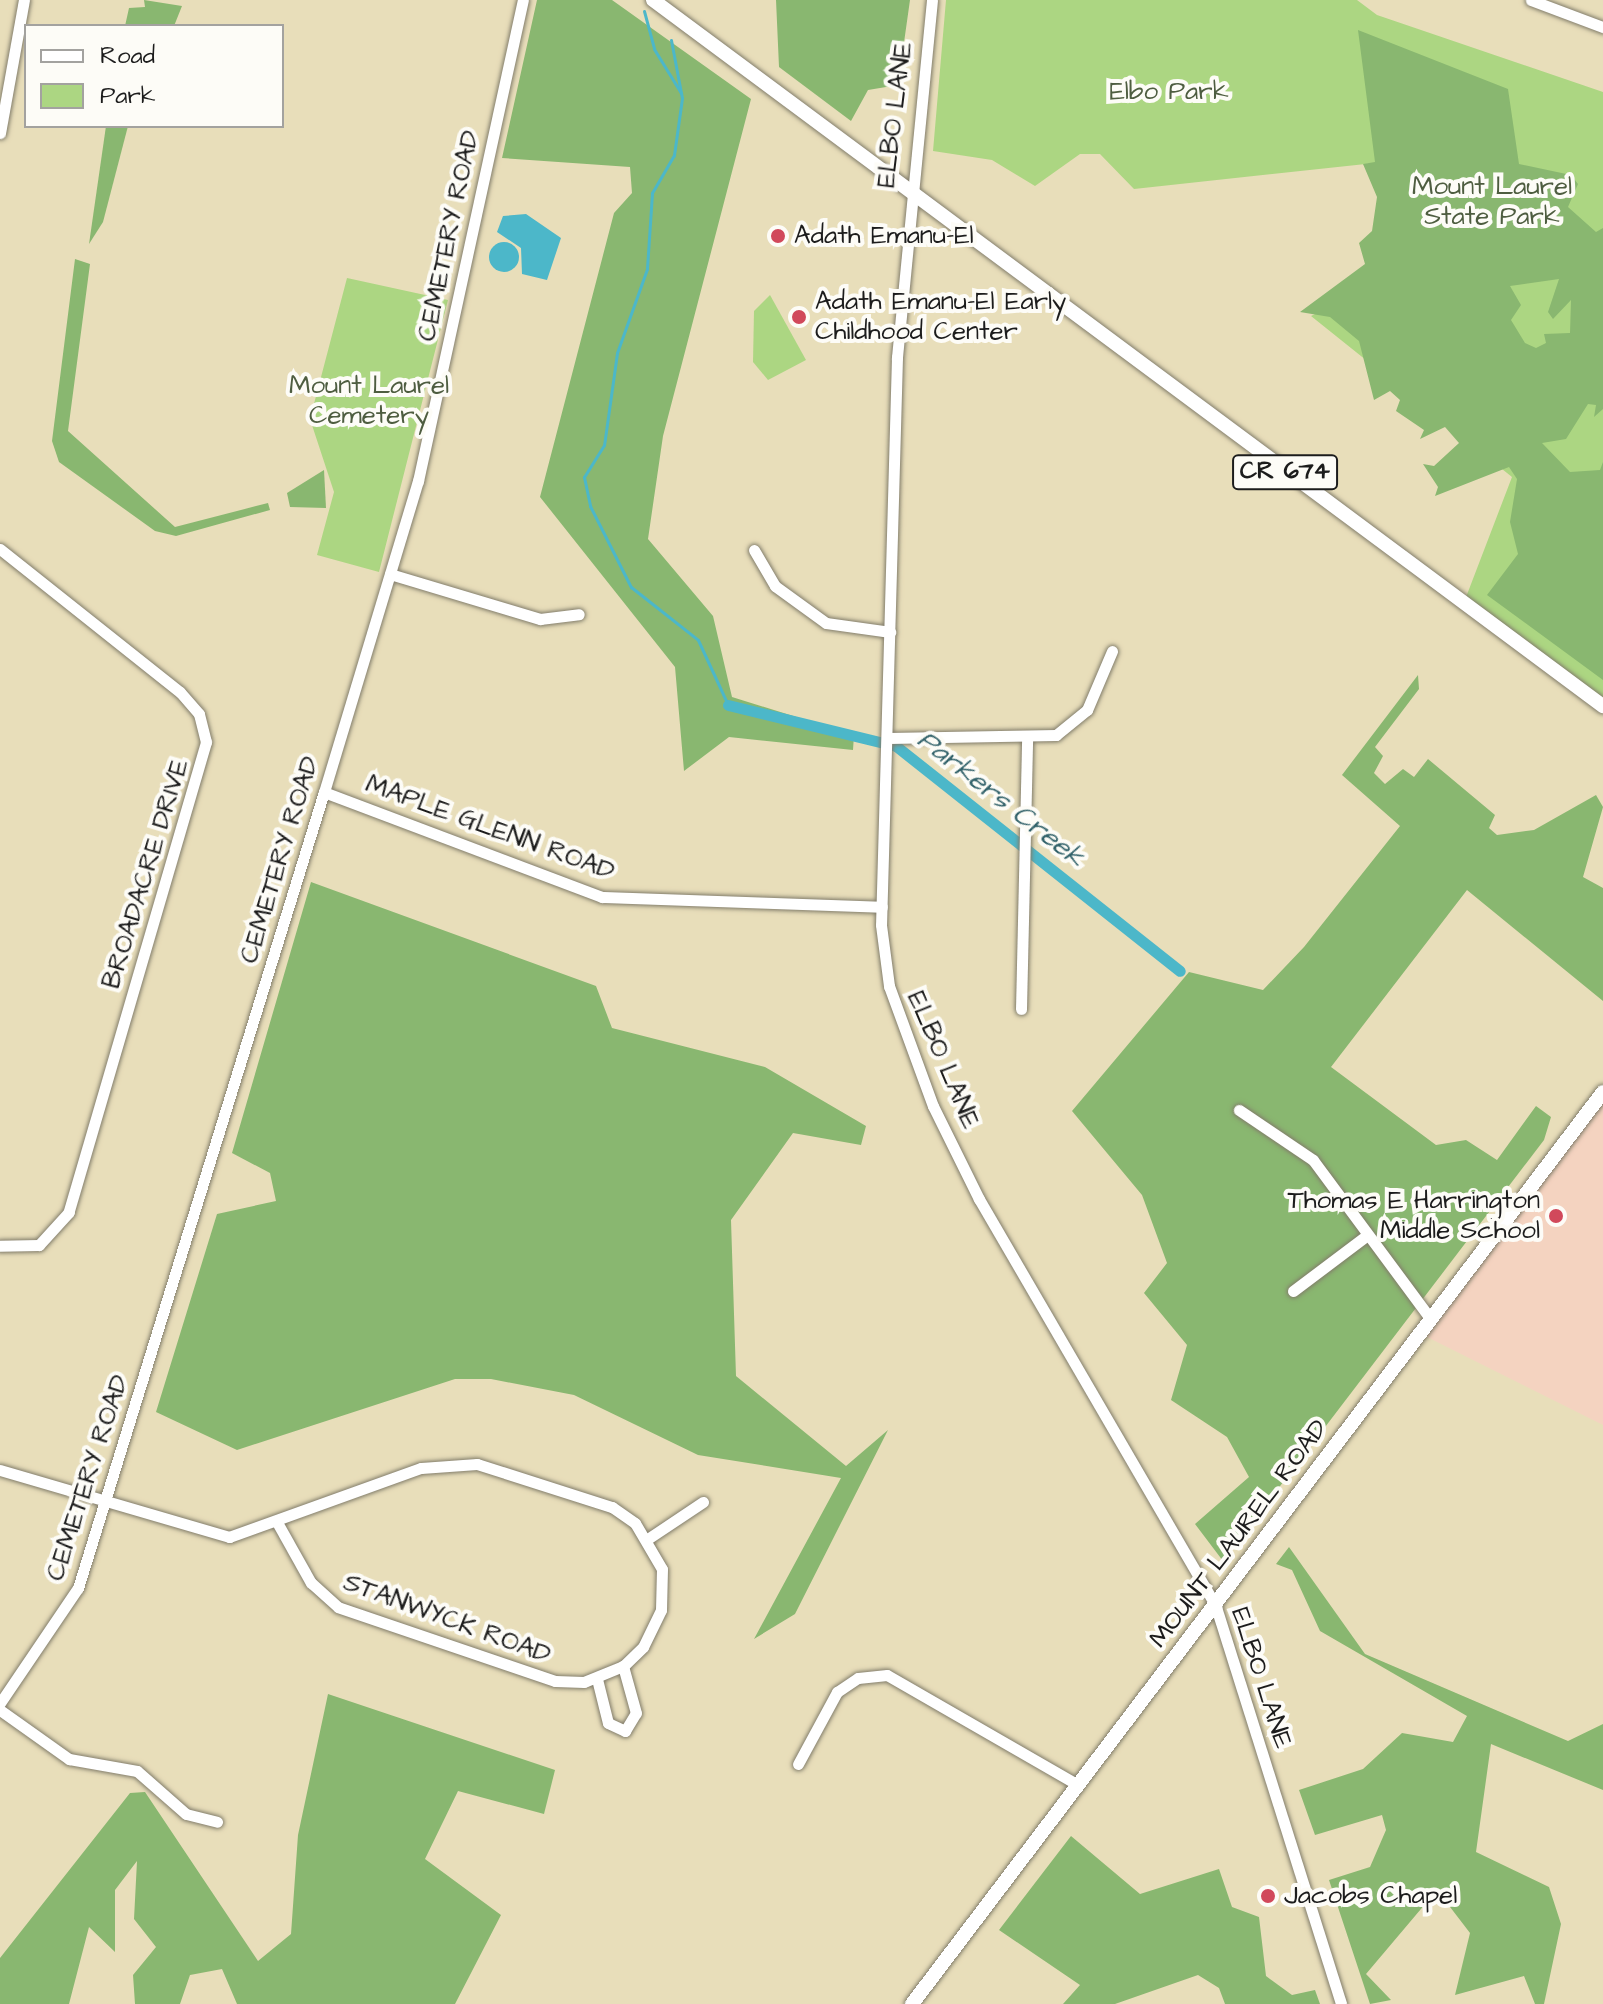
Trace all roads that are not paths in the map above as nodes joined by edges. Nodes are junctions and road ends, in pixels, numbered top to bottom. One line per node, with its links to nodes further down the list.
1 (24, 0): 7 (street)
2 (523, 0): 11 (street, CEMETERY ROAD)
3 (653, 0): 8 (main road, CR 674)
4 (932, 0): 8 (street, ELBO LANE)
5 (1531, 0): 6 (street)
6 (1603, 27)
7 (0, 133)
8 (908, 191): 13 (street, ELBO LANE); 15 (main road, CR 674)
9 (0, 549): 24 (street, BROADACRE DRIVE)
10 (754, 550): 13 (street)
11 (390, 574): 12 (street); 18 (street, CEMETERY ROAD)
12 (579, 614)
13 (890, 632): 16 (street, ELBO LANE)
14 (1112, 651): 17 (street)
15 (1603, 706)
16 (888, 738): 17 (street); 19 (street, ELBO LANE)
17 (1027, 740): 20 (street)
18 (324, 792): 19 (street, MAPLE GLENN ROAD); 28 (street, CEMETERY ROAD)
19 (882, 907): 32 (street, ELBO LANE)
20 (1021, 1009)
21 (1603, 1092): 26 (main road, MOUNT LAUREL ROAD)
22 (1239, 1110): 23 (street)
23 (1366, 1236): 25 (street); 26 (street)
24 (0, 1246)
25 (1293, 1291)
26 (1430, 1318): 32 (main road, MOUNT LAUREL ROAD)
27 (0, 1470): 28 (street)
28 (105, 1501): 30 (street); 35 (street, CEMETERY ROAD)
29 (703, 1502): 31 (street)
30 (278, 1524): 31 (street); 34 (street, STANWYCK ROAD)
31 (649, 1538): 33 (street, STANWYCK ROAD)
32 (1216, 1607): 38 (main road, MOUNT LAUREL ROAD); 41 (street, ELBO LANE)
33 (623, 1666): 34 (street, STANWYCK ROAD); 34 (street)
34 (597, 1679)
35 (0, 1703)
36 (0, 1710): 39 (street)
37 (798, 1764): 38 (street)
38 (1078, 1785): 40 (main road, MOUNT LAUREL ROAD)
39 (217, 1822)
40 (912, 2004)
41 (1341, 2004)

